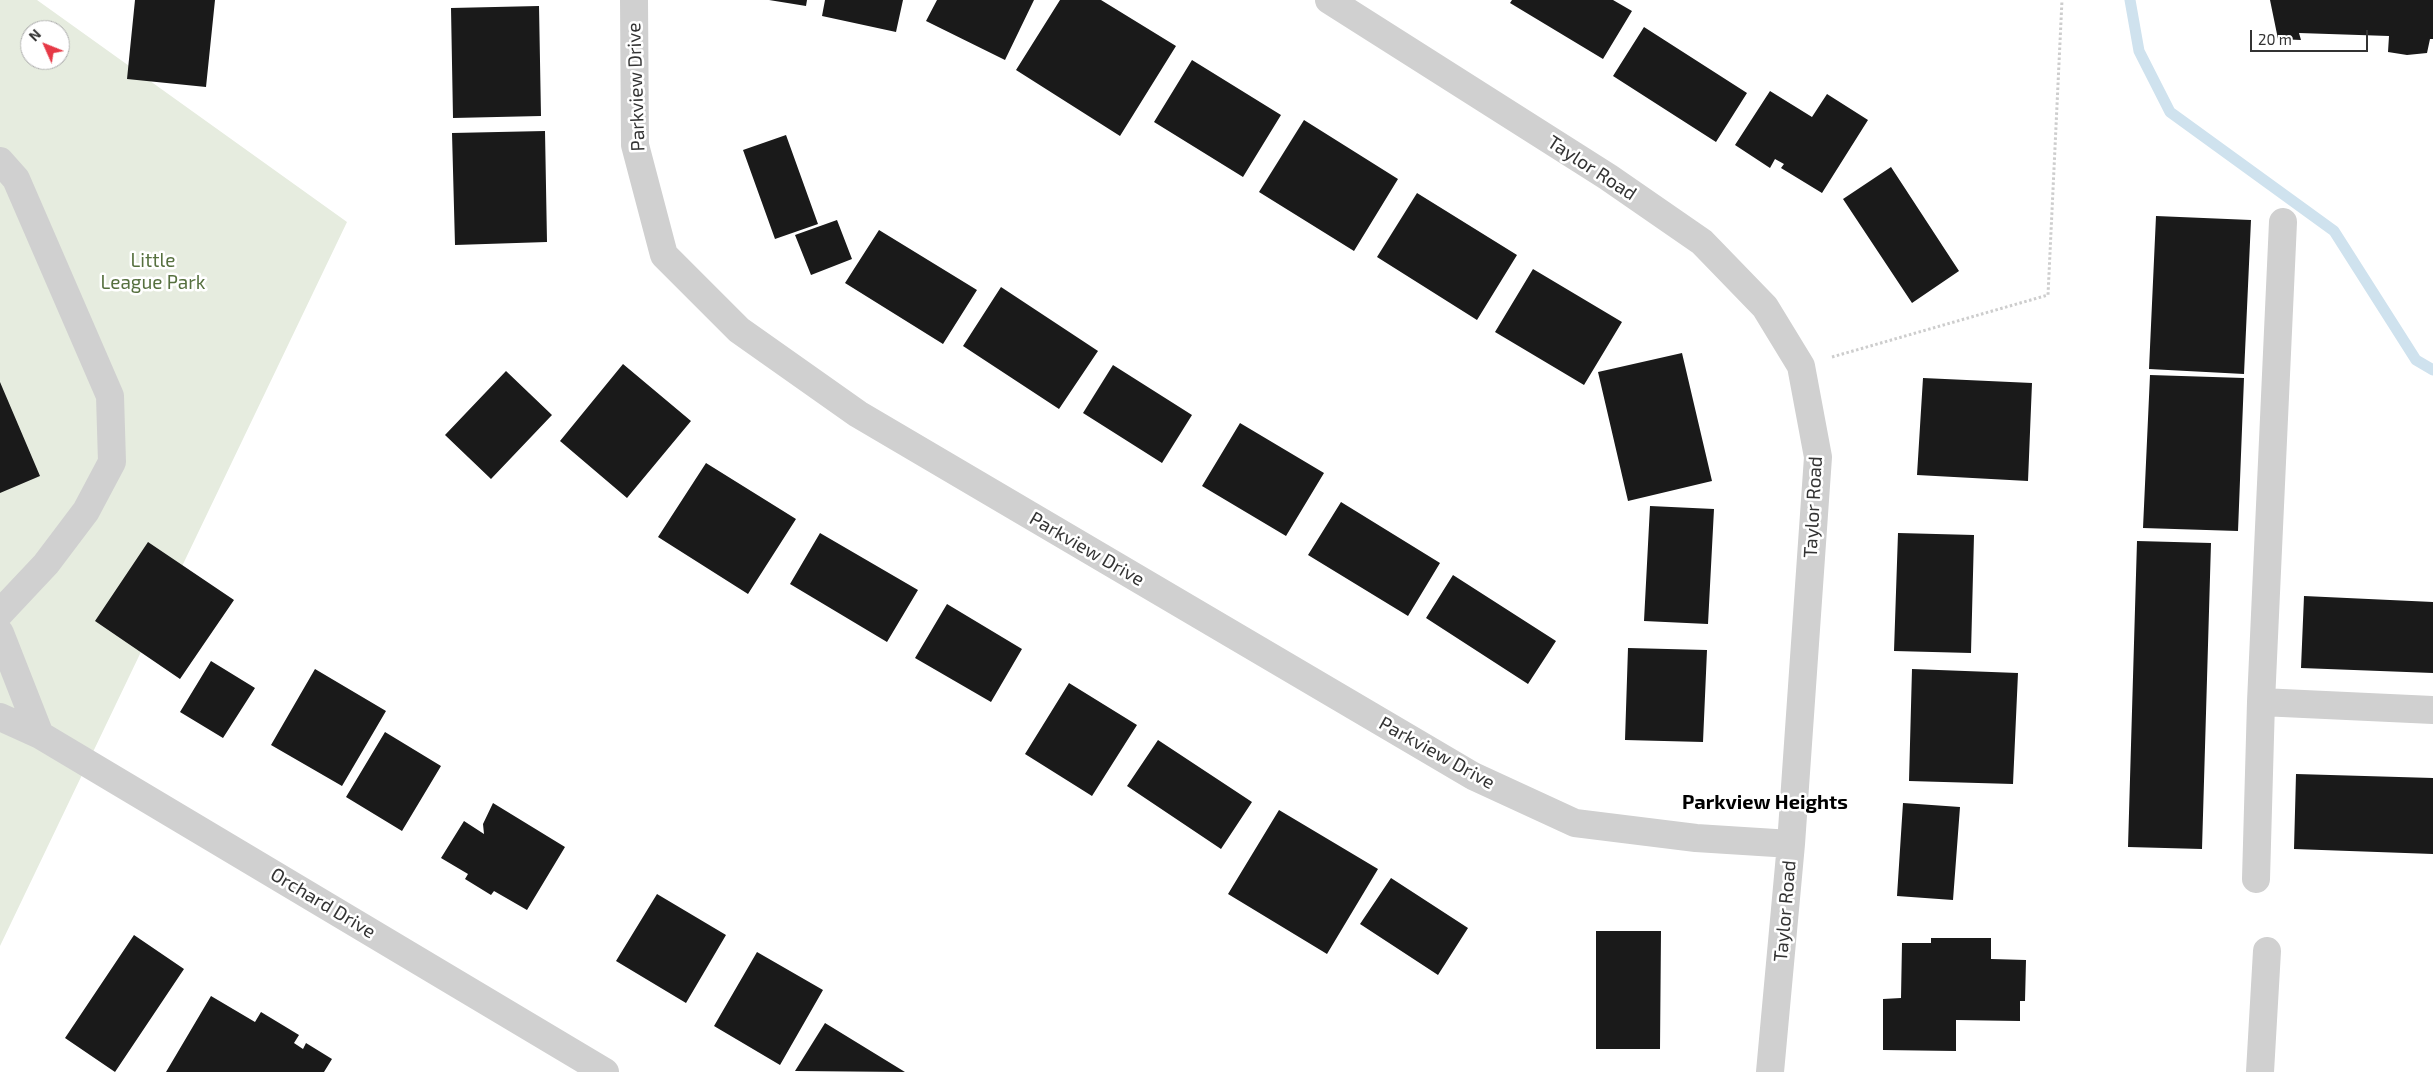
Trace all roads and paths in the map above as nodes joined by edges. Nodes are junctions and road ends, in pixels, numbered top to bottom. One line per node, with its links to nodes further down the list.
1 (634, 0): 13 (street, Parkview Drive)
2 (1329, 0): 6 (street, Taylor Road)
3 (2062, 0): 6 (path)
4 (0, 161): 7 (street)
5 (2283, 222): 9 (street)
6 (1800, 366): 13 (street, Taylor Road)
7 (0, 613)
8 (0, 633): 12 (street)
9 (2261, 702): 10 (street); 14 (street)
10 (2433, 710)
11 (0, 717): 12 (street, Orchard Drive)
12 (40, 735): 16 (street, Orchard Drive)
13 (1791, 844): 17 (street, Taylor Road)
14 (2256, 879)
15 (2267, 951): 18 (street)
16 (605, 1072)
17 (1770, 1072)
18 (2260, 1072)

